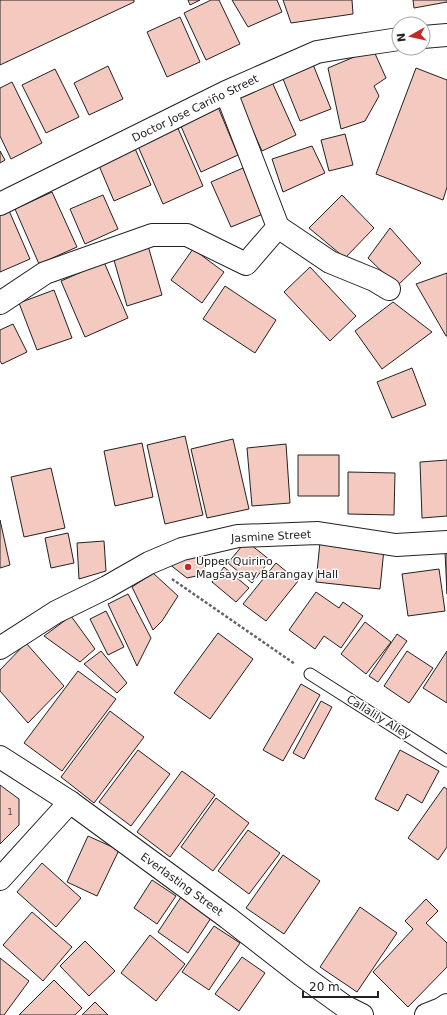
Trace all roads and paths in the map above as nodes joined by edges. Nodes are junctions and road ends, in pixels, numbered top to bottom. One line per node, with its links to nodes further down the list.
1 (447, 35): 2 (street)
2 (431, 36)
3 (391, 40): 4 (street, Doctor Jose Cariño Street)
4 (226, 92): 5 (street, Doctor Jose Cariño Street); 6 (street)
5 (0, 204)
6 (278, 227): 7 (street); 8 (street)
7 (389, 289)
8 (0, 303)
9 (447, 542): 10 (street, Jasmine Street)
10 (149, 563): 11 (street, Jasmine Street); 12 (path)
11 (0, 648)
12 (310, 674): 14 (lane, Callalily Alley)
13 (0, 757): 15 (street, Everlasting Street)
14 (447, 761)
15 (70, 802): 16 (street); 18 (street, Everlasting Street)
16 (0, 879)
17 (447, 1005): 19 (street)
18 (362, 1015)
19 (426, 1015)

